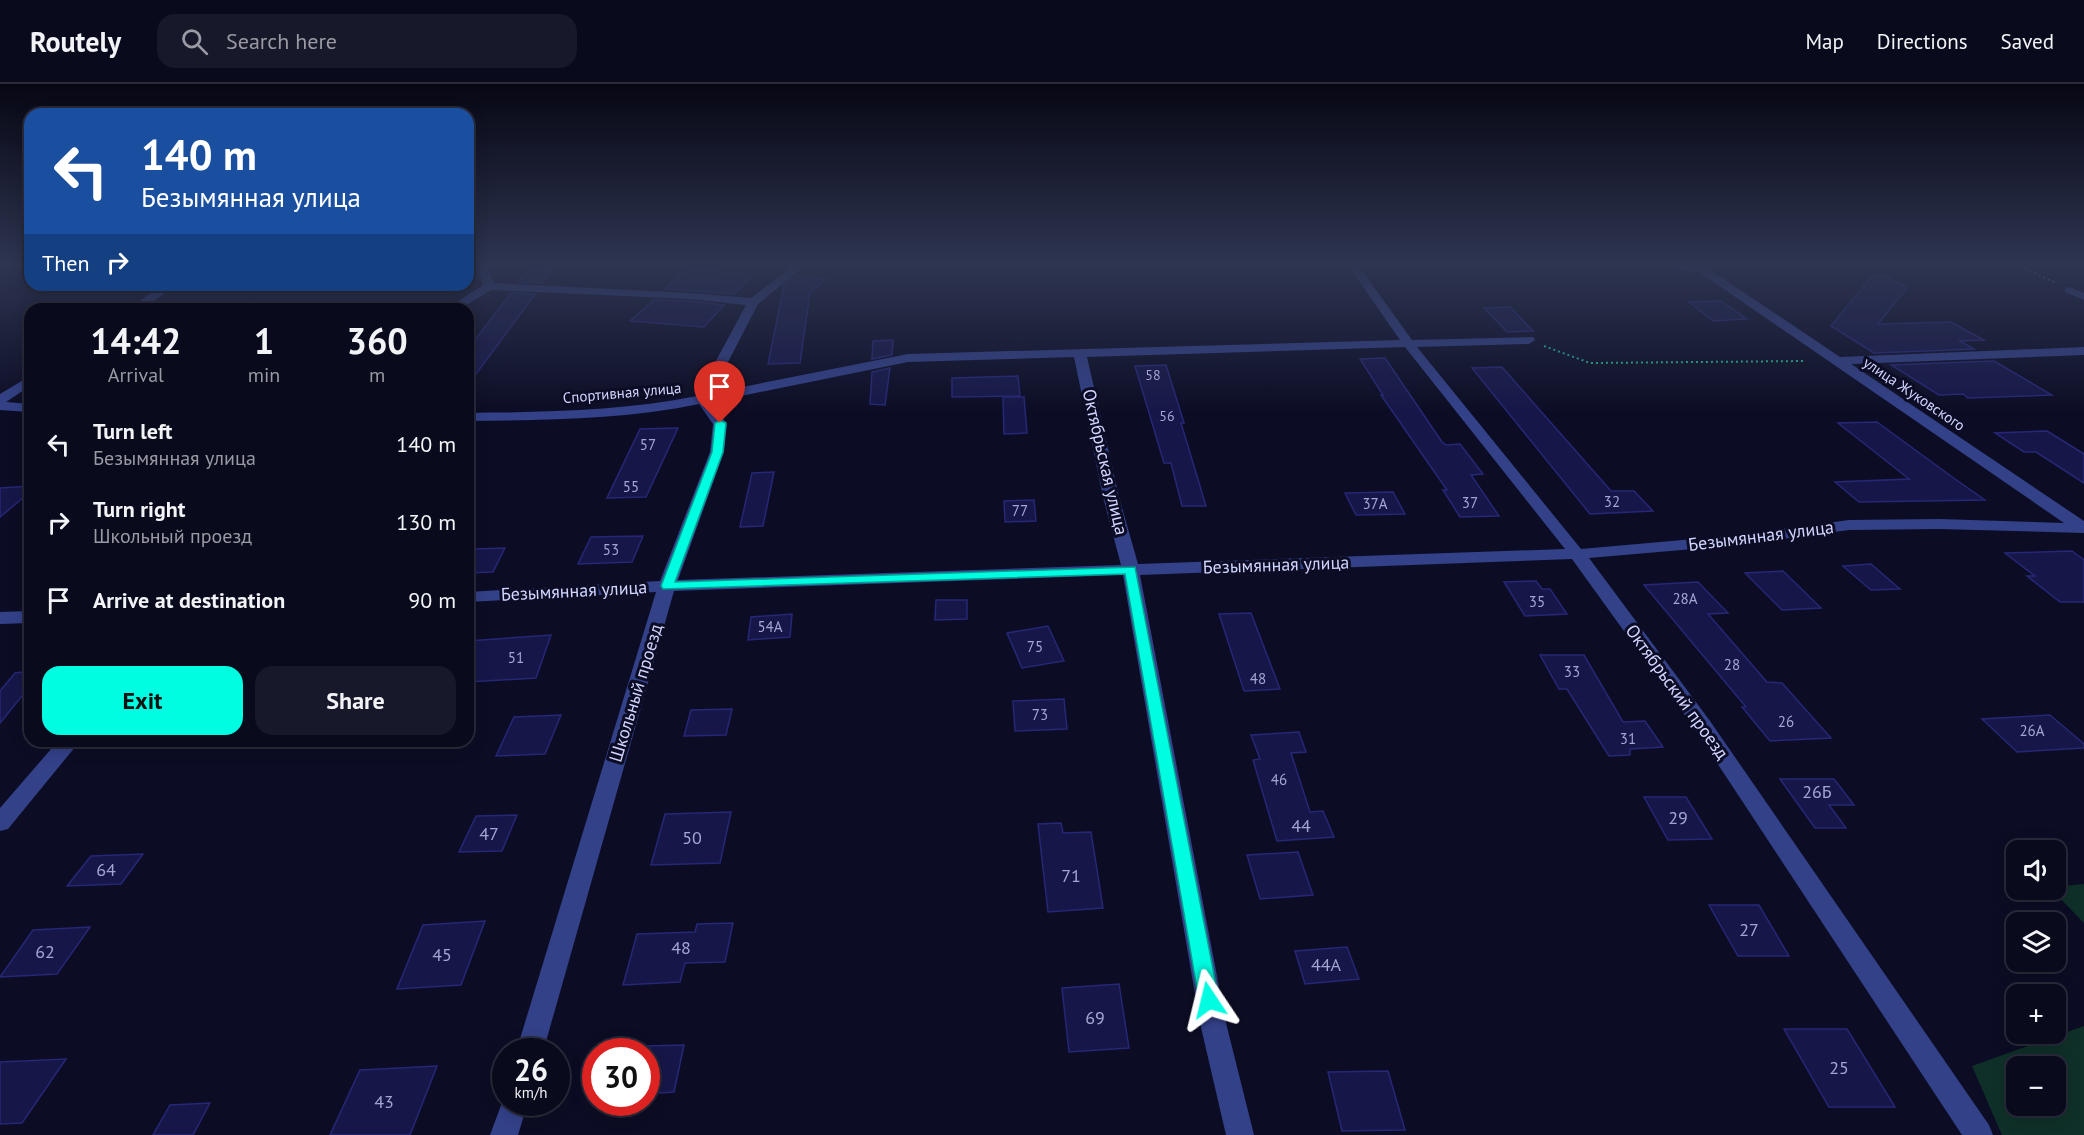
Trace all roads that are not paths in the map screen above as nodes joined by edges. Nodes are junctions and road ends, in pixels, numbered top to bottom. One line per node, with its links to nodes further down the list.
1 (747, 314): 11 (street)
2 (1388, 314): 5 (street, Октябрьский проезд)
3 (1768, 314): 8 (street, улица Жуковского)
4 (1529, 340): 5 (street, Спортивная улица)
5 (1410, 346): 7 (street, Спортивная улица); 16 (street, Октябрьский проезд)
6 (2084, 351): 8 (street)
7 (1080, 353): 11 (street, Спортивная улица); 17 (street, Октябрьская улица)
8 (1837, 361): 15 (street, улица Жуковского)
9 (24, 384): 10 (street)
10 (0, 400)
11 (704, 400): 14 (street, Спортивная улица); 18 (street, Школьный проезд)
12 (0, 406): 13 (street)
13 (24, 408)
14 (474, 417)
15 (2084, 529): 16 (street, Безымянная улица)
16 (1577, 554): 17 (street, Безымянная улица); 28 (street, Октябрьский проезд)
17 (1131, 570): 18 (street, Безымянная улица); 27 (street, Октябрьская улица)
18 (667, 586): 19 (street, Безымянная улица); 24 (street, Школьный проезд)
19 (474, 597)
20 (24, 617): 21 (street)
21 (0, 618)
22 (65, 747): 23 (street)
23 (0, 823)
24 (533, 1038)
25 (510, 1116): 26 (street)
26 (504, 1135)
27 (1240, 1135)
28 (1979, 1135)

